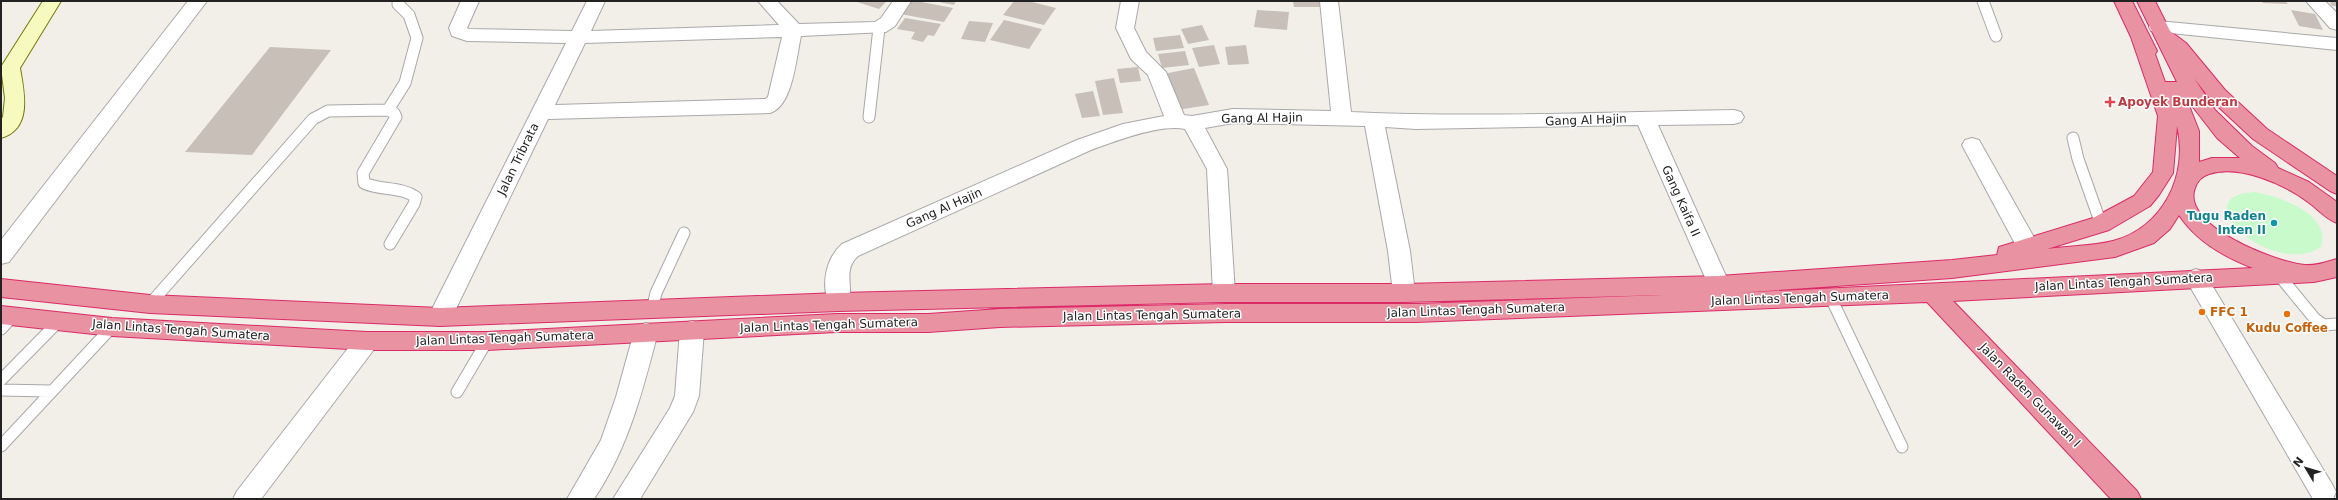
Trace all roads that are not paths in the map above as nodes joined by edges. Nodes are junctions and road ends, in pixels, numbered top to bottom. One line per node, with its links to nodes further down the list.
1 (52, 1): 30 (street)
2 (198, 1): 43 (street)
3 (399, 1): 22 (lane)
4 (470, 1): 18 (street)
5 (596, 1): 18 (street, Jalan Tribrata)
6 (767, 1): 16 (street)
7 (902, 1): 15 (street)
8 (1130, 1): 29 (street)
9 (1330, 1): 27 (street)
10 (1983, 1): 19 (lane)
11 (2122, 1): 20 (highway)
12 (2146, 1): 17 (highway)
13 (2315, 1): 14 (street)
14 (2337, 24)
15 (878, 28): 16 (street); 24 (lane)
16 (800, 29): 18 (street); 23 (street)
17 (2160, 30): 21 (street); 33 (highway); 35 (highway)
18 (578, 36): 23 (street, Jalan Tribrata)
19 (1996, 36)
20 (2140, 38): 34 (highway); 39 (highway)
21 (2337, 44)
22 (388, 110): 41 (lane); 56 (lane)
23 (541, 112): 59 (street, Jalan Tribrata)
24 (869, 117)
25 (1644, 117): 26 (street, Gang Al Hajin); 28 (street, Gang Al Hajin); 49 (street, Gang Kaifa II)
26 (1734, 117)
27 (1342, 118): 28 (street, Gang Al Hajin); 29 (street, Gang Al Hajin)
28 (1374, 121): 53 (street)
29 (1184, 122): 51 (street); 55 (street, Gang Al Hajin)
30 (1, 131)
31 (2074, 138): 39 (lane)
32 (1972, 145): 42 (street)
33 (2287, 180): 34 (highway); 36 (highway)
34 (2184, 186): 44 (highway, Jalan Lintas Tengah Sumatera); 47 (highway)
35 (2337, 186)
36 (2311, 194): 37 (highway); 38 (highway)
37 (2337, 209)
38 (2337, 215)
39 (2101, 224): 42 (highway)
40 (684, 233): 61 (lane)
41 (390, 244)
42 (2028, 247): 44 (highway)
43 (1, 256)
44 (1952, 269): 49 (highway, Jalan Lintas Tengah Sumatera)
45 (2334, 271): 47 (highway)
46 (2278, 274): 47 (highway, Jalan Lintas Tengah Sumatera); 48 (highway, Jalan Lintas Tengah Sumatera); 63 (lane)
47 (2304, 274)
48 (2196, 278): 52 (highway, Jalan Lintas Tengah Sumatera); 74 (street)
49 (1719, 285): 53 (highway, Jalan Lintas Tengah Sumatera)
50 (1, 288): 56 (highway, Jalan Lintas Tengah Sumatera)
51 (1224, 292): 53 (highway, Jalan Lintas Tengah Sumatera); 57 (highway, Jalan Lintas Tengah Sumatera)
52 (1932, 292): 54 (highway, Jalan Lintas Tengah Sumatera); 78 (highway, Jalan Raden Gunawan I)
53 (1404, 293)
54 (1831, 298): 57 (highway, Jalan Lintas Tengah Sumatera); 73 (lane)
55 (839, 302): 58 (highway, Jalan Lintas Tengah Sumatera); 61 (highway, Jalan Lintas Tengah Sumatera)
56 (150, 304): 59 (highway, Jalan Lintas Tengah Sumatera)
57 (1000, 308): 58 (highway, Jalan Lintas Tengah Sumatera)
58 (930, 312): 65 (highway, Jalan Lintas Tengah Sumatera)
59 (440, 317): 61 (highway, Jalan Lintas Tengah Sumatera)
60 (5, 320): 62 (highway, Jalan Lintas Tengah Sumatera)
61 (649, 321): 65 (highway, Jalan Lintas Tengah Sumatera); 67 (highway, Jalan Lintas Tengah Sumatera); 76 (street)
62 (58, 322): 64 (highway, Jalan Lintas Tengah Sumatera); 68 (lane)
63 (2337, 324)
64 (112, 327): 66 (highway, Jalan Lintas Tengah Sumatera); 70 (lane)
65 (692, 330): 77 (street)
66 (367, 341): 67 (highway, Jalan Lintas Tengah Sumatera); 75 (street)
67 (487, 341): 71 (lane)
68 (1, 380)
69 (1, 390): 70 (lane)
70 (50, 391): 72 (lane)
71 (457, 392)
72 (1, 446)
73 (1902, 447)
74 (2323, 492)
75 (246, 499)
76 (580, 499)
77 (626, 499)
78 (2128, 499)

